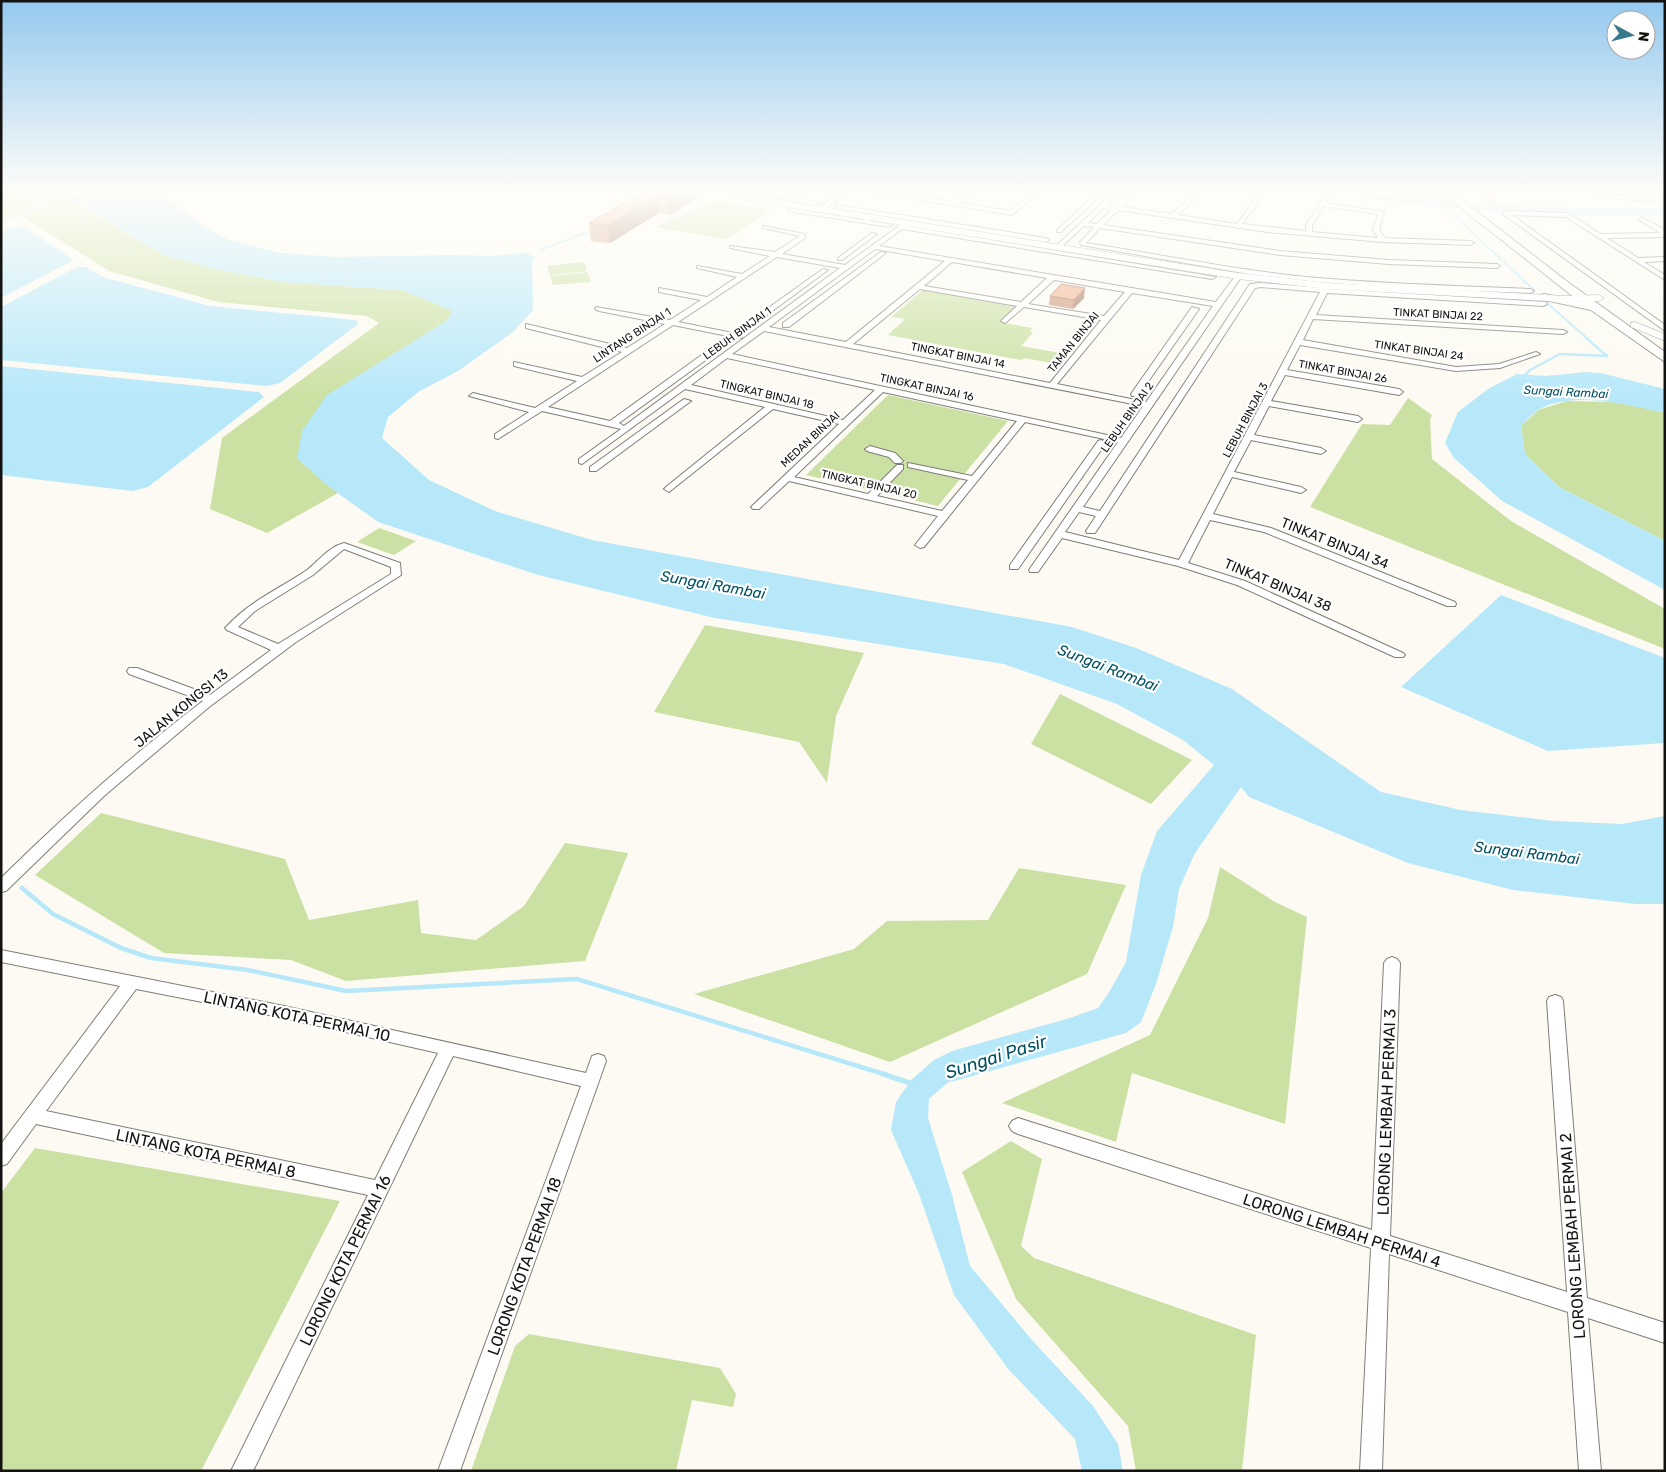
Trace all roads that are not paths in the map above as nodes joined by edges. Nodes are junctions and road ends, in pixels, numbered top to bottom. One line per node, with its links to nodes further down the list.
1 (764, 262): 20 (street, LINTANG BINJAI 1)
2 (817, 262): 17 (street)
3 (853, 262): 17 (street, LEBUH BINJAI 1)
4 (871, 262): 43 (street)
5 (950, 262): 27 (street)
6 (962, 262): 22 (street)
7 (1134, 262): 19 (street)
8 (1152, 262): 19 (street)
9 (1173, 262): 25 (street)
10 (1385, 262): 15 (street)
11 (1536, 262): 26 (main road)
12 (1540, 262): 37 (main road)
13 (1571, 262): 54 (street)
14 (1639, 262): 24 (street)
15 (1497, 266)
16 (699, 267): 20 (street)
17 (846, 267): 42 (street, LEBUH BINJAI 1)
18 (825, 270): 56 (street, LEBUH BINJAI 1)
19 (1192, 271): 21 (street); 23 (street)
20 (743, 276): 34 (street, LINTANG BINJAI 1)
21 (1238, 276): 25 (street); 39 (street, LEBUH BINJAI 2)
22 (1053, 277): 30 (street); 38 (street)
23 (1212, 277)
24 (1665, 278)
25 (1290, 279): 28 (street); 32 (street)
26 (1565, 285): 36 (main road); 37 (main road)
27 (919, 287): 38 (street); 60 (street)
28 (1326, 289): 33 (street); 45 (street, LEBUH BINJAI 3); 106 (street)
29 (662, 290): 34 (street)
30 (1130, 290): 39 (street); 46 (street, TAMAN BINJAI)
31 (1530, 291): 32 (street)
32 (1487, 292): 33 (street); 35 (street)
33 (1387, 293): 35 (street)
34 (707, 299): 49 (street, LINTANG BINJAI 1)
35 (1510, 299): 36 (street)
36 (1544, 300): 37 (street); 37 (main road)
37 (1591, 300): 51 (main road); 65 (main road)
38 (1023, 305): 46 (street); 48 (street)
39 (1218, 305): 47 (street, LEBUH BINJAI 2)
40 (599, 309): 49 (street)
41 (1195, 309): 44 (street)
42 (785, 312): 43 (street); 53 (street, LEBUH BINJAI 1)
43 (799, 314): 50 (street)
44 (1189, 316): 47 (street); 69 (street)
45 (1312, 317): 55 (street, TINKAT BINJAI 22); 59 (street, LEBUH BINJAI 3)
46 (1106, 319): 72 (street, TAMAN BINJAI)
47 (1208, 320): 70 (street, LEBUH BINJAI 2)
48 (1005, 321)
49 (671, 323): 56 (street); 62 (street, LINTANG BINJAI 1)
50 (786, 325)
51 (1635, 325): 58 (street); 61 (main road)
52 (529, 326): 62 (street)
53 (763, 328): 57 (street, LEBUH BINJAI 1); 60 (street, TINGKAT BINJAI 14)
54 (1665, 329)
55 (1563, 332)
56 (734, 335): 57 (street); 87 (street, LEBUH BINJAI 1)
57 (749, 338): 64 (street, LEBUH BINJAI 1)
58 (1665, 338)
59 (1298, 342): 63 (street, TINKAT BINJAI 24); 67 (street, LEBUH BINJAI 3)
60 (847, 345): 72 (street, TINGKAT BINJAI 14)
61 (1665, 346)
62 (629, 351): 68 (street, LINTANG BINJAI 1)
63 (1536, 354)
64 (725, 356): 71 (street, LEBUH BINJAI 1); 73 (street, TINGKAT BINJAI 16)
65 (1665, 358)
66 (517, 364): 68 (street)
67 (1283, 372): 74 (street, TINKAT BINJAI 26); 78 (street, LEBUH BINJAI 3)
68 (583, 380): 82 (street, LINTANG BINJAI 1)
69 (1145, 381): 70 (street); 75 (street)
70 (1163, 384): 79 (street, LEBUH BINJAI 2)
71 (683, 386): 80 (street, TINGKAT BINJAI 18); 81 (street, LEBUH BINJAI 1)
72 (1052, 386): 79 (street, TINGKAT BINJAI 14)
73 (882, 389): 84 (street, TINGKAT BINJAI 16); 86 (street, MEDAN BINJAI)
74 (1399, 392)
75 (1136, 394)
76 (473, 396): 82 (street)
77 (687, 400): 83 (street)
78 (1266, 403): 85 (street); 90 (street, LEBUH BINJAI 3)
79 (1149, 405): 91 (street, LEBUH BINJAI 2)
80 (772, 406): 86 (street, TINGKAT BINJAI 18); 101 (street)
81 (654, 408): 83 (street); 88 (street, LEBUH BINJAI 1)
82 (539, 409): 87 (street); 89 (street, LINTANG BINJAI 1)
83 (671, 412): 97 (street)
84 (1023, 419): 91 (street, TINGKAT BINJAI 16); 100 (street)
85 (1358, 419)
86 (845, 423): 99 (street, MEDAN BINJAI)
87 (612, 424): 88 (street)
88 (627, 427): 95 (street, LEBUH BINJAI 1)
89 (498, 436)
90 (1248, 437): 94 (street); 98 (street, LEBUH BINJAI 3)
91 (1124, 441): 105 (street, LEBUH BINJAI 2)
92 (1100, 443): 113 (street)
93 (870, 449): 96 (street)
94 (1321, 450)
95 (582, 461)
96 (899, 464): 100 (street); 103 (street)
97 (593, 469)
98 (1229, 474): 102 (street); 108 (street, LEBUH BINJAI 3)
99 (787, 478): 103 (street, TINGKAT BINJAI 20); 104 (street, MEDAN BINJAI)
100 (974, 479): 107 (street)
101 (669, 489)
102 (1302, 490)
103 (870, 497): 107 (street, TINGKAT BINJAI 20)
104 (756, 507)
105 (1077, 508): 106 (street); 109 (street, LEBUH BINJAI 2)
106 (1101, 514): 110 (street)
107 (945, 515): 111 (street)
108 (1207, 516): 112 (street, LEBUH BINJAI 3); 115 (street, TINKAT BINJAI 34)
109 (1059, 534): 110 (street, TINKAT BINJAI 38); 114 (street, LEBUH BINJAI 2)
110 (1088, 536): 112 (street, TINKAT BINJAI 38)
111 (920, 545)
112 (1182, 564): 117 (street, TINKAT BINJAI 38)
113 (1014, 567)
114 (1034, 570)
115 (1451, 604)
116 (279, 649): 116 (street, JALAN KONGSI 13); 119 (street, JALAN KONGSI 13)
117 (1399, 655)
118 (133, 671): 119 (street)
119 (213, 700): 120 (street, JALAN KONGSI 13)
120 (1, 887)
121 (3, 959): 123 (street, LINTANG KOTA PERMAI 10)
122 (1392, 964): 132 (street, LORONG LEMBAH PERMAI 3)
123 (133, 981): 125 (street, LINTANG KOTA PERMAI 10); 128 (street)
124 (1555, 1000): 133 (street, LORONG LEMBAH PERMAI 2)
125 (448, 1049): 127 (street, LINTANG KOTA PERMAI 10); 131 (street, LORONG KOTA PERMAI 16)
126 (598, 1061): 127 (street, LORONG KOTA PERMAI 18)
127 (591, 1081): 136 (street, LORONG KOTA PERMAI 18)
128 (33, 1116): 130 (street); 131 (street, LINTANG KOTA PERMAI 8)
129 (1018, 1126): 132 (street, LORONG LEMBAH PERMAI 4)
130 (1, 1158)
131 (380, 1189): 135 (street, LORONG KOTA PERMAI 16)
132 (1380, 1242): 133 (street, LORONG LEMBAH PERMAI 4); 137 (street, LORONG LEMBAH PERMAI 3)
133 (1577, 1305): 134 (street, LORONG LEMBAH PERMAI 4); 138 (street, LORONG LEMBAH PERMAI 2)
134 (1665, 1333)
135 (242, 1471)
136 (449, 1471)
137 (1371, 1471)
138 (1590, 1471)

